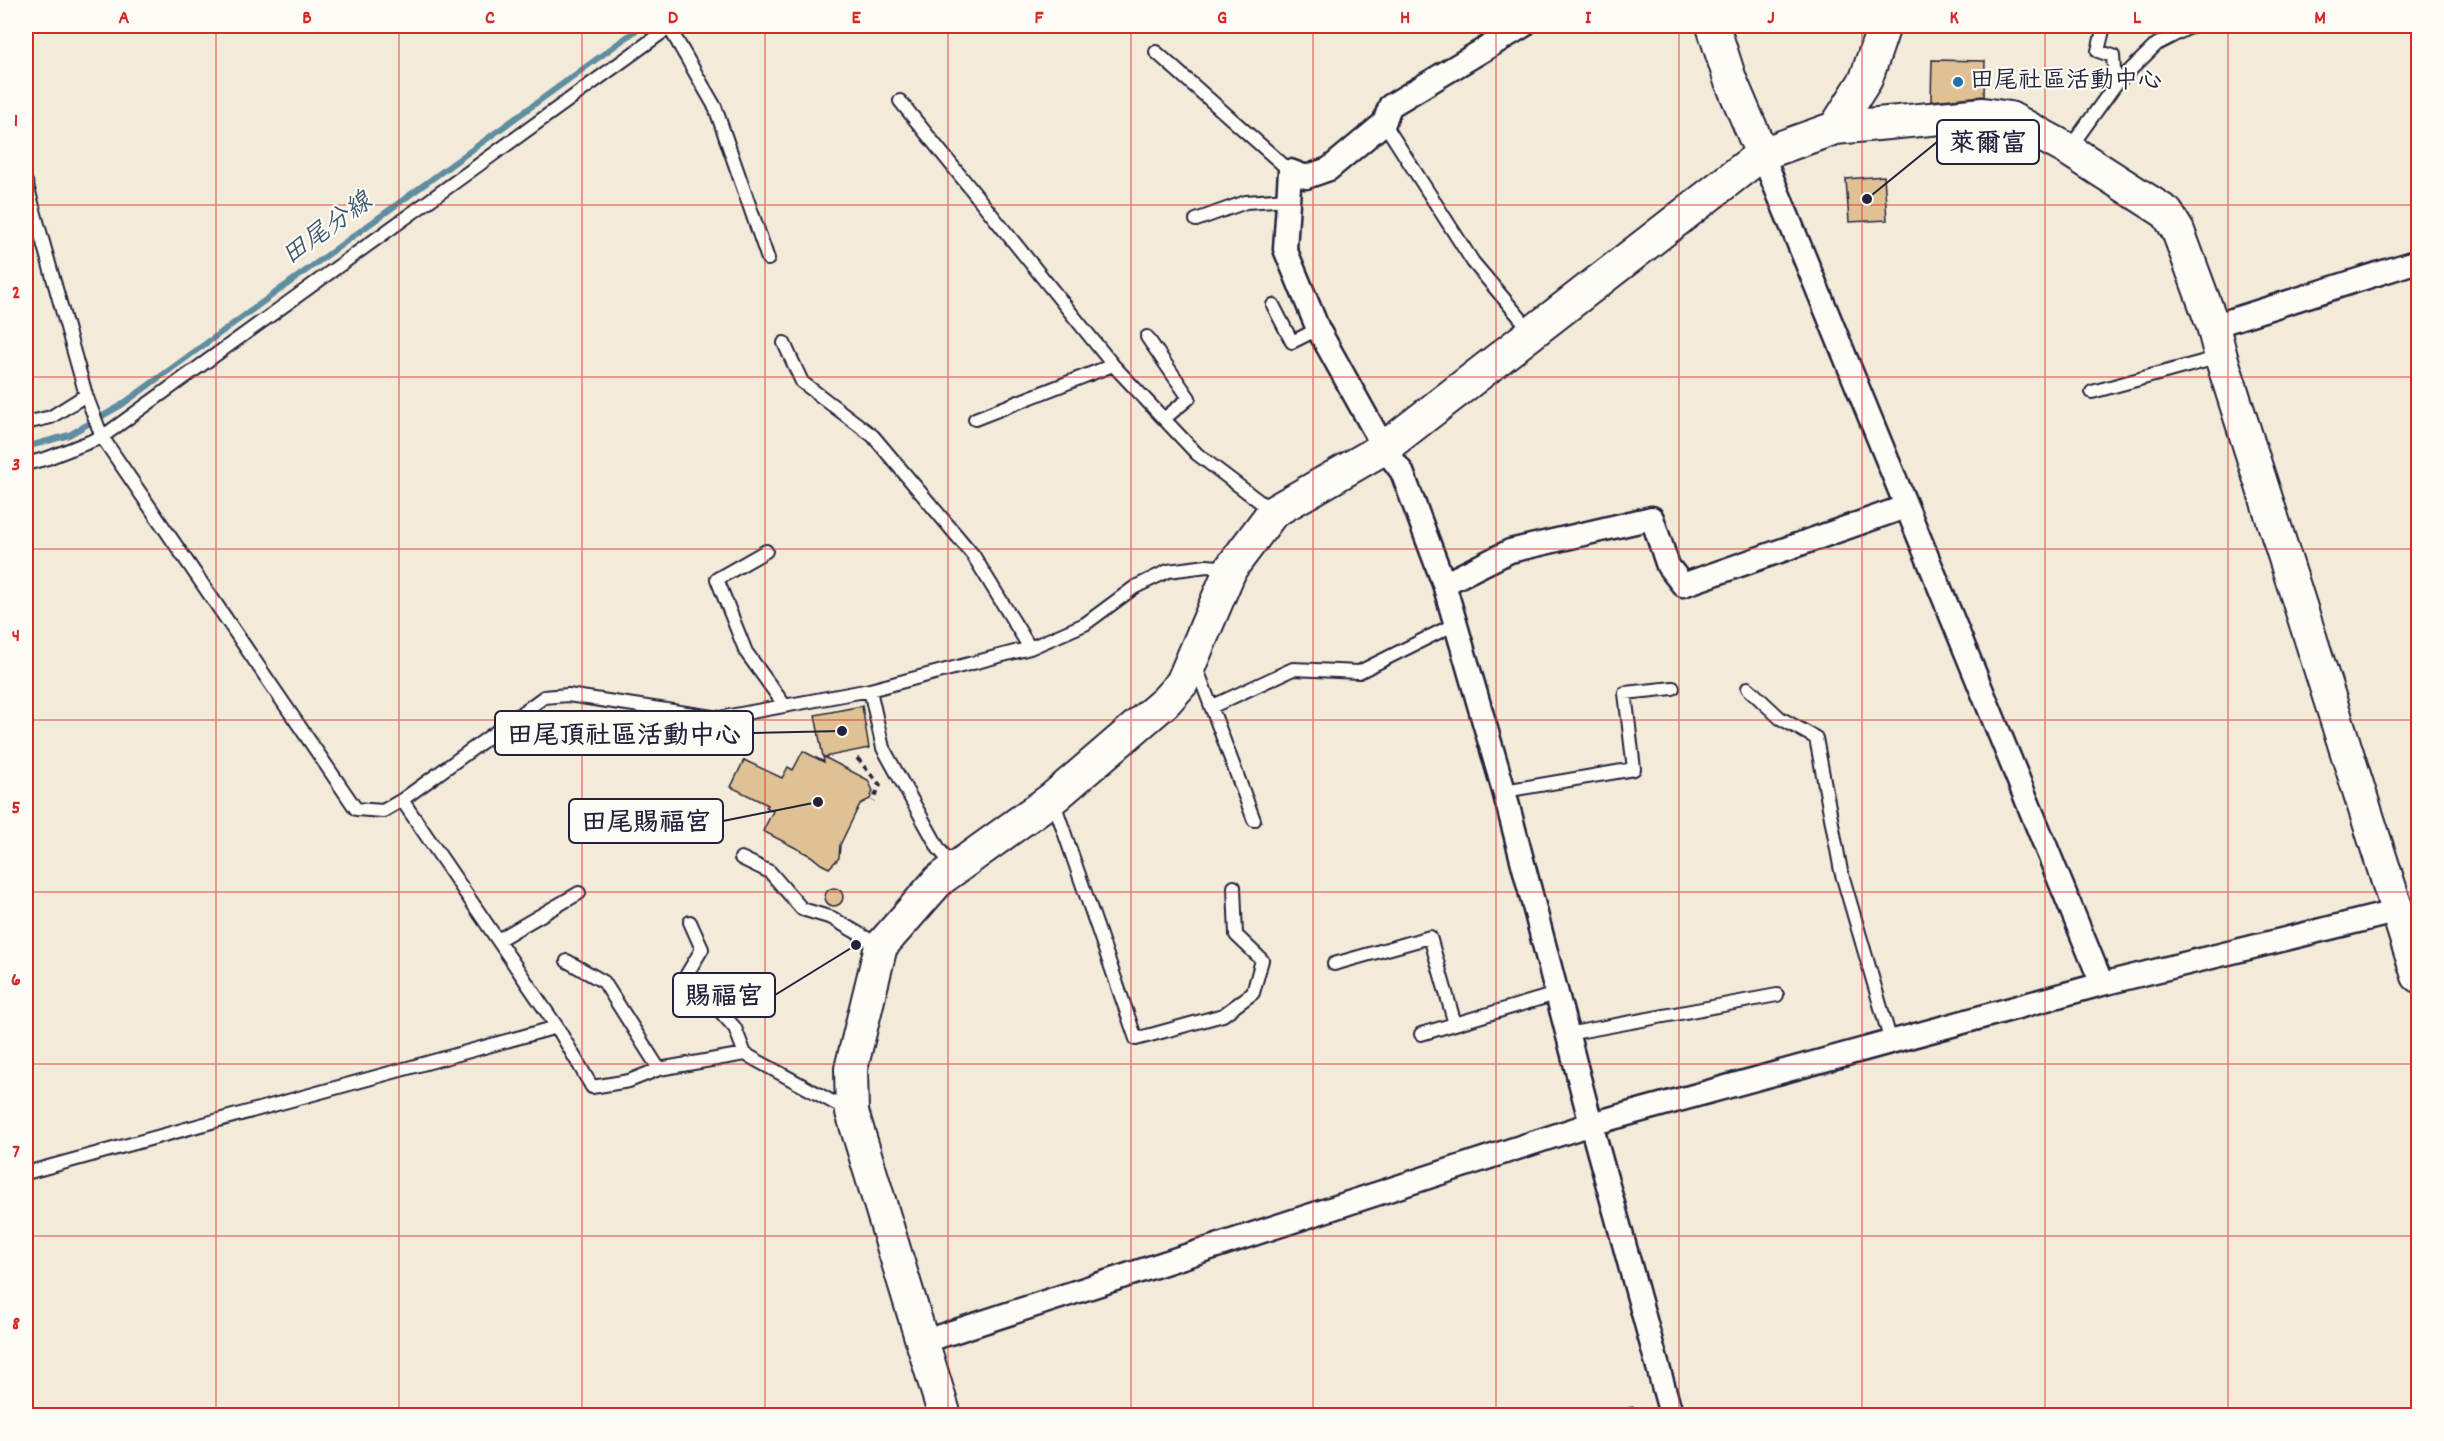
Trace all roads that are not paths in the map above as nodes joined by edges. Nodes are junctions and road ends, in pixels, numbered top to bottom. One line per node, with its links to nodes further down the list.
1 (670, 26): 18 (lane); 33 (lane)
2 (1523, 26): 10 (street)
3 (1713, 26): 13 (street)
4 (1884, 26): 11 (street)
5 (2104, 26): 8 (lane)
6 (2192, 26): 8 (lane)
7 (1156, 52): 14 (lane)
8 (2115, 85): 12 (lane)
9 (900, 100): 27 (lane)
10 (1384, 123): 14 (street); 23 (lane)
11 (1835, 128): 12 (street); 13 (street)
12 (2068, 150): 21 (street)
13 (1762, 154): 23 (street); 36 (street)
14 (1290, 171): 16 (street)
15 (26, 182): 29 (lane)
16 (1288, 200): 17 (lane); 22 (street)
17 (1196, 220)
18 (768, 259)
19 (2418, 261): 21 (street)
20 (1273, 305): 22 (lane)
21 (2213, 326): 26 (street)
22 (1318, 329): 34 (street)
23 (1533, 332): 34 (street)
24 (1147, 337): 31 (lane)
25 (784, 343): 42 (lane)
26 (2221, 357): 28 (lane); 57 (street)
27 (1113, 365): 30 (lane); 31 (lane)
28 (2092, 392)
29 (86, 395): 32 (lane); 33 (lane)
30 (975, 419)
31 (1164, 419): 37 (lane)
32 (26, 423)
33 (102, 436): 35 (lane); 51 (lane)
34 (1384, 448): 37 (street); 40 (street)
35 (26, 464)
36 (1905, 507): 40 (street); 64 (street)
37 (1273, 512): 39 (street)
38 (766, 551): 47 (lane)
39 (1232, 568): 42 (lane); 43 (street)
40 (1444, 584): 41 (street)
41 (1455, 624): 48 (lane); 49 (street)
42 (1030, 648): 46 (lane)
43 (1193, 660): 48 (lane); 50 (street)
44 (1673, 688): 49 (lane)
45 (1748, 688): 71 (lane)
46 (870, 690): 47 (lane); 54 (lane)
47 (785, 706): 51 (lane)
48 (1211, 707): 52 (lane)
49 (1504, 791): 65 (street)
50 (1053, 798): 54 (street); 55 (lane)
51 (402, 800): 59 (lane)
52 (1254, 820)
53 (741, 858): 60 (lane)
54 (940, 873): 60 (street)
55 (1234, 888)
56 (579, 893): 59 (lane)
57 (2399, 911): 63 (street); 64 (street)
58 (690, 922): 72 (lane)
59 (498, 940): 68 (lane)
60 (881, 946): 74 (street)
61 (567, 961): 73 (lane)
62 (1334, 964): 67 (lane)
63 (2418, 976)
64 (2102, 984): 71 (street)
65 (1557, 994): 67 (lane); 70 (street)
66 (1777, 995): 70 (lane)
67 (1455, 1024): 69 (lane)
68 (557, 1028): 73 (lane); 76 (lane)
69 (1421, 1034)
70 (1567, 1034): 75 (street)
71 (1891, 1042): 75 (street)
72 (745, 1054): 73 (lane); 74 (lane)
73 (659, 1069)
74 (852, 1112): 77 (street)
75 (1591, 1124): 77 (street); 78 (street)
76 (26, 1173)
77 (922, 1342): 79 (street)
78 (1670, 1413)
79 (945, 1416)

